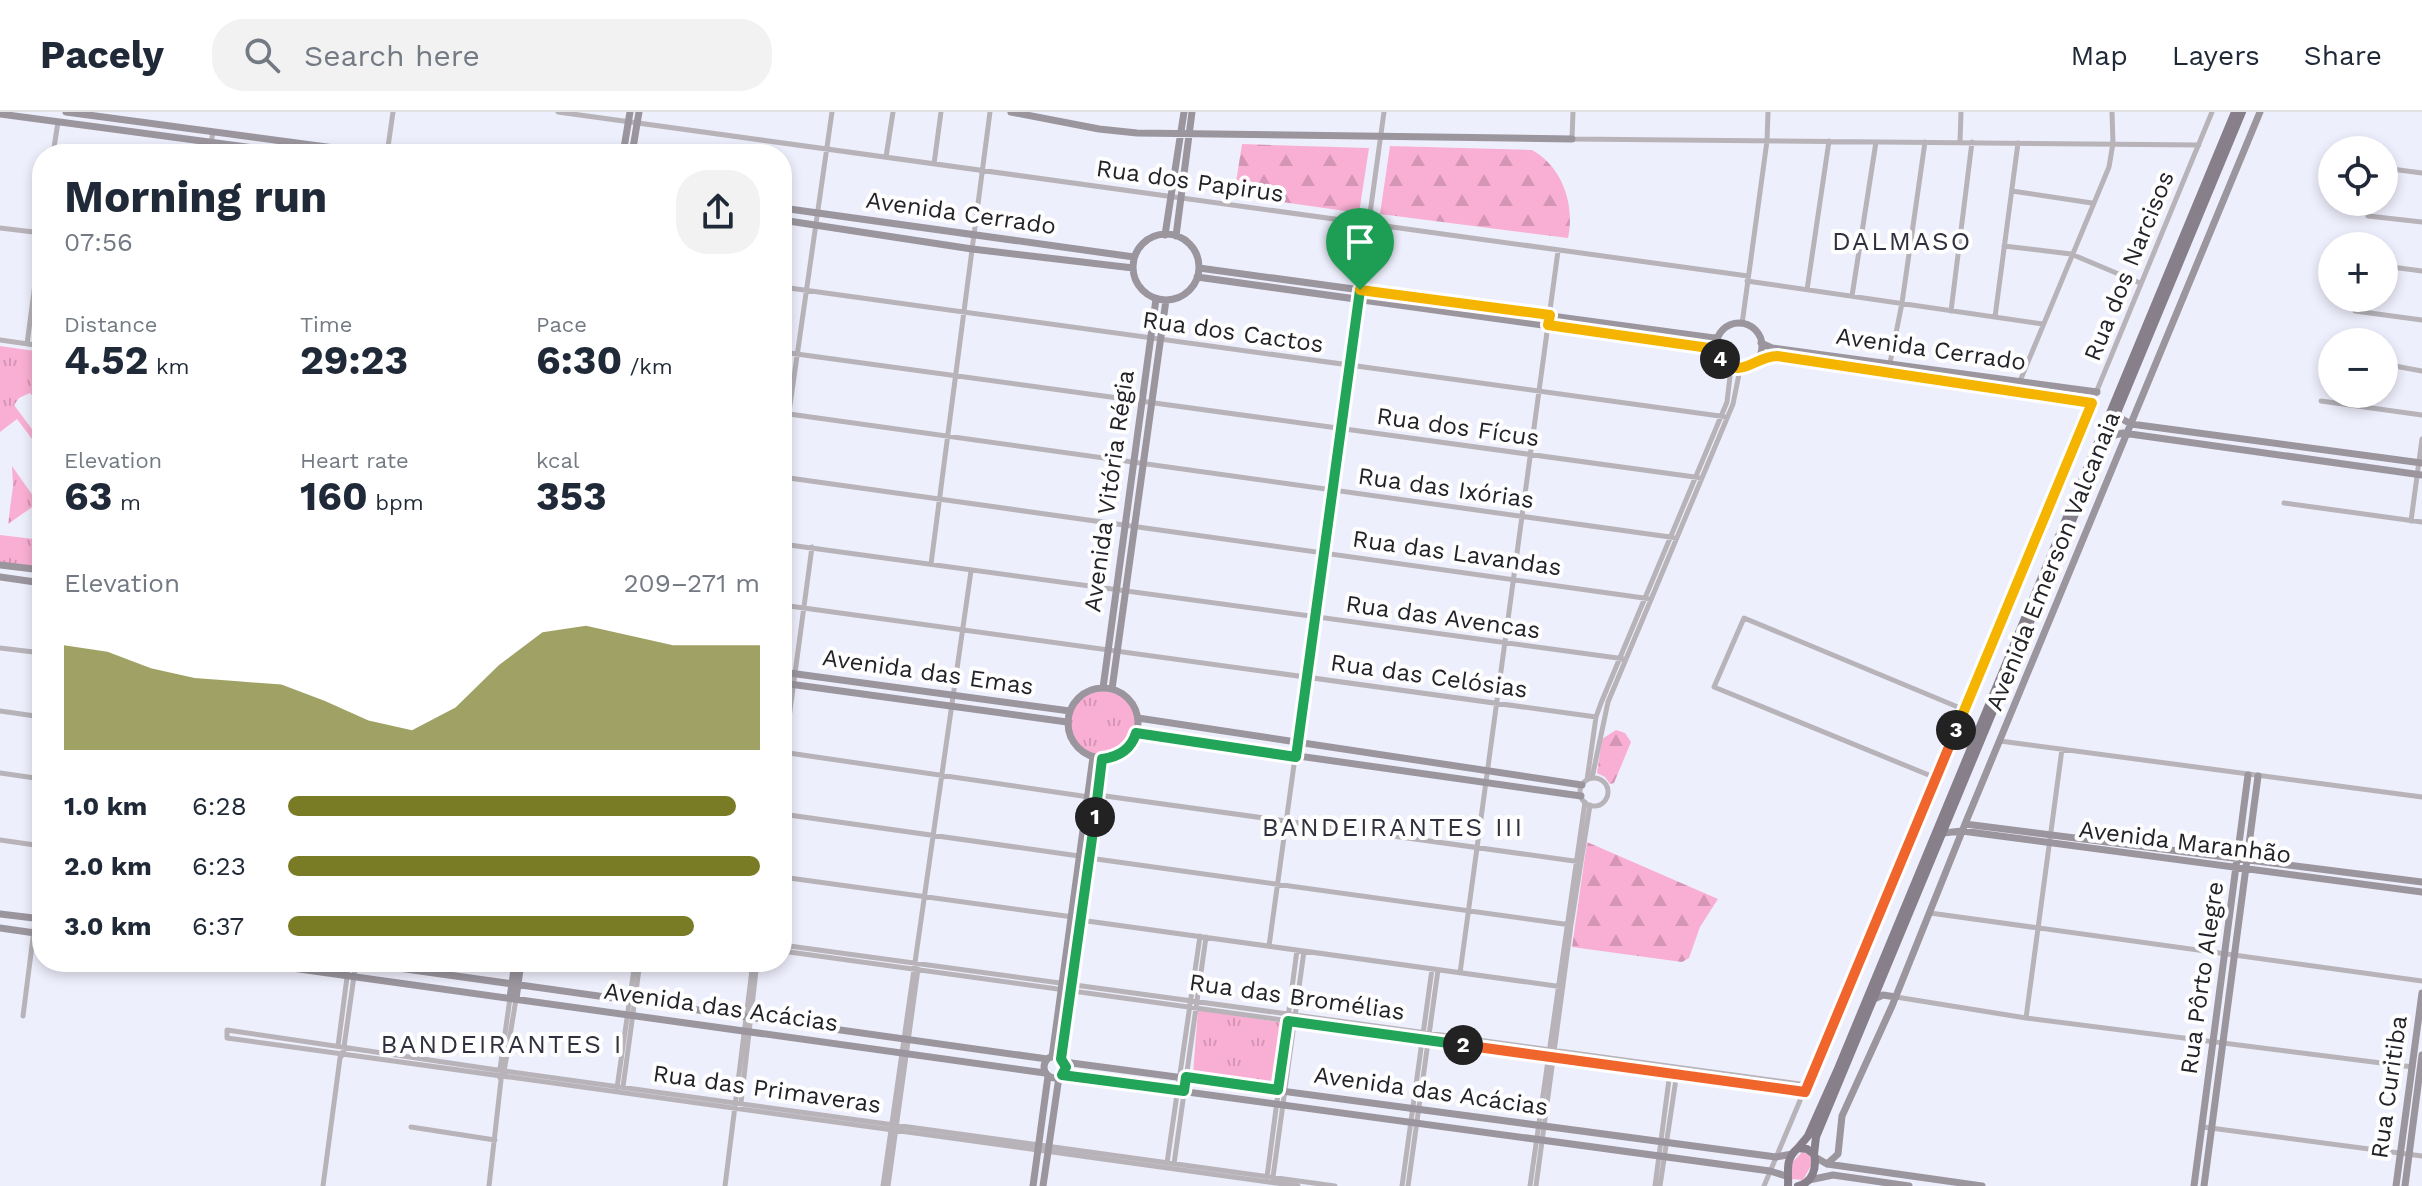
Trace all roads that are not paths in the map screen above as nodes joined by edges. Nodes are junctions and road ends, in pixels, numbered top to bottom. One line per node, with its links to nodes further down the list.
1 (66, 112): 26 (street)
2 (393, 112): 42 (street)
3 (558, 112): 24 (street, Rua dos Papirus)
4 (630, 112): 24 (street)
5 (639, 112): 25 (street)
6 (832, 112): 46 (street)
7 (893, 112): 47 (street)
8 (941, 112): 48 (street)
9 (990, 112): 49 (street)
10 (1011, 112): 27 (street)
11 (1184, 112): 27 (street)
12 (1192, 112): 27 (street)
13 (1384, 112): 28 (street)
14 (1573, 112): 29 (street)
15 (1768, 112): 30 (street)
16 (1961, 112): 35 (street)
17 (2112, 112): 38 (street)
18 (2212, 112): 45 (street, Rua dos Narcisos)
19 (2235, 112): 306 (main road)
20 (2242, 112): 121 (main road)
21 (2260, 112): 125 (street, Avenida Emerson Valcanaia)
22 (0, 114): 23 (street)
23 (58, 121): 32 (street); 39 (street)
24 (628, 122): 25 (street, Rua dos Papirus); 43 (street)
25 (637, 124): 44 (street); 46 (street, Rua dos Papirus)
26 (213, 132): 32 (street); 41 (street)
27 (1186, 133): 28 (street); 53 (street); 54 (street)
28 (1381, 136): 29 (street); 62 (street)
29 (1572, 139): 30 (street)
30 (1767, 141): 31 (street); 77 (street)
31 (1829, 141): 33 (street); 82 (street)
32 (211, 142): 40 (street)
33 (1876, 142): 34 (street); 83 (street)
34 (1925, 142): 35 (street); 87 (street)
35 (1960, 142): 36 (street)
36 (1972, 142): 37 (street); 89 (street)
37 (2018, 143): 38 (street); 52 (street)
38 (2113, 143): 45 (street); 55 (street)
39 (55, 144)
40 (224, 144)
41 (304, 144)
42 (388, 144)
43 (625, 144)
44 (634, 144)
45 (2199, 145): 78 (street, Rua dos Narcisos)
46 (825, 148): 47 (street, Rua dos Papirus); 57 (street)
47 (886, 157): 48 (street, Rua dos Papirus)
48 (934, 164): 49 (street, Rua dos Papirus)
49 (982, 170): 53 (street, Rua dos Papirus); 66 (street)
50 (2398, 170): 51 (street)
51 (2422, 173)
52 (2012, 191): 55 (street); 68 (street)
53 (1172, 196): 54 (street, Rua dos Papirus); 65 (street)
54 (1182, 197): 62 (street, Rua dos Papirus); 67 (street)
55 (2092, 203): 71 (street)
56 (792, 209): 57 (street, Avenida Cerrado)
57 (817, 212): 61 (street); 66 (street, Avenida Cerrado)
58 (2368, 216): 60 (street)
59 (792, 222): 61 (street, Avenida Cerrado)
60 (2422, 222)
61 (815, 225): 69 (street, Avenida Cerrado); 80 (street)
62 (1368, 225): 70 (street, Rua dos Papirus); 81 (street)
63 (0, 228): 64 (street)
64 (32, 232)
65 (1165, 235): 67 (street); 72 (street)
66 (974, 236): 69 (street); 72 (street, Avenida Cerrado)
67 (1176, 236): 76 (street)
68 (2004, 246): 71 (street); 93 (street)
69 (972, 249): 73 (street, Avenida Cerrado); 90 (street)
70 (1558, 251): 77 (street, Rua dos Papirus); 92 (street)
71 (2071, 254): 78 (street); 96 (street)
72 (1134, 257): 73 (street)
73 (1133, 268): 84 (street)
74 (2398, 268): 75 (street)
75 (2422, 271)
76 (1198, 272): 81 (street); 85 (street); 86 (street)
77 (1747, 278): 82 (street, Rua dos Papirus); 95 (street)
78 (2140, 283): 117 (street, Rua dos Narcisos)
79 (792, 288): 80 (street, Rua dos Cactos)
80 (806, 290): 90 (street, Rua dos Cactos); 106 (street)
81 (1360, 290): 85 (street); 92 (street)
82 (1807, 290): 83 (street, Rua dos Papirus)
83 (1852, 296): 87 (street, Rua dos Papirus)
84 (1156, 299): 86 (street); 99 (street, Avenida Vitória Régia)
85 (1358, 299): 97 (street); 109 (street)
86 (1166, 300): 99 (street, Avenida Vitória Régia)
87 (1902, 303): 89 (street, Rua dos Papirus); 108 (street)
88 (32, 305): 102 (street)
89 (1951, 311): 93 (street, Rua dos Papirus)
90 (964, 312): 99 (street, Rua dos Cactos); 113 (street)
91 (2362, 312): 94 (street)
92 (1550, 315): 97 (street); 98 (street)
93 (1995, 317): 96 (street, Rua dos Papirus)
94 (2422, 320)
95 (1742, 324): 98 (street); 101 (street)
96 (2043, 324): 115 (street)
97 (1548, 325): 104 (street); 116 (street)
98 (1718, 337): 104 (street)
99 (1155, 339): 109 (street, Rua dos Cactos); 118 (street, Avenida Vitória Régia)
100 (0, 340): 102 (street)
101 (1761, 343): 107 (street); 108 (street, Avenida Cerrado)
102 (27, 344): 103 (street)
103 (32, 345)
104 (1716, 349): 111 (street)
105 (792, 353): 106 (street, Rua dos Fícus)
106 (797, 354): 113 (street, Rua dos Fícus); 114 (street)
107 (1757, 359): 111 (street); 119 (street, Avenida Cerrado)
108 (1890, 363): 115 (street, Avenida Cerrado)
109 (1349, 366): 116 (street, Rua dos Cactos); 126 (street)
110 (2398, 367): 112 (street)
111 (1736, 368): 124 (street)
112 (2422, 371)
113 (956, 375): 118 (street, Rua dos Fícus); 128 (street)
114 (792, 379)
115 (2020, 381): 117 (street, Avenida Cerrado)
116 (1539, 392): 124 (street, Rua dos Cactos); 131 (street)
117 (2097, 392): 119 (street, Rua dos Narcisos)
118 (1146, 401): 126 (street, Rua dos Fícus); 133 (street, Avenida Vitória Régia)
119 (2092, 403): 175 (street, Rua dos Narcisos)
120 (2372, 408): 123 (street)
121 (2117, 411): 125 (street); 129 (main road)
122 (792, 415): 128 (street, Rua das Ixórias)
123 (2422, 415)
124 (1724, 417): 136 (street)
125 (2131, 424): 127 (street, Avenida Emerson Valcanaia); 132 (street)
126 (1340, 429): 131 (street, Rua dos Fícus); 137 (street)
127 (2127, 433): 129 (street); 134 (street); 183 (street, Avenida Emerson Valcanaia)
128 (948, 436): 133 (street, Rua das Ixórias); 138 (street)
129 (2107, 437): 202 (main road)
130 (2422, 439): 132 (street)
131 (1530, 455): 136 (street, Rua dos Fícus); 140 (street)
132 (2420, 463): 134 (street)
133 (1138, 464): 137 (street, Rua das Ixórias); 143 (street, Avenida Vitória Régia)
134 (2420, 474): 141 (street)
135 (792, 478): 138 (street, Rua das Lavandas)
136 (1698, 478): 144 (street)
137 (1332, 491): 140 (street, Rua das Ixórias); 147 (street)
138 (940, 499): 143 (street, Rua das Lavandas); 148 (street)
139 (2284, 503): 141 (street)
140 (1522, 517): 144 (street, Rua das Ixórias); 153 (street)
141 (2411, 521): 142 (street)
142 (2422, 522)
143 (1129, 526): 147 (street, Rua das Lavandas); 155 (street, Avenida Vitória Régia)
144 (1673, 537): 156 (street)
145 (792, 545): 146 (street, Rua das Avencas)
146 (812, 547): 148 (street, Rua das Avencas); 158 (street)
147 (1323, 552): 153 (street, Rua das Lavandas); 159 (street)
148 (931, 564): 151 (street, Rua das Avencas)
149 (0, 565): 150 (street)
150 (32, 569)
151 (971, 571): 155 (street, Rua das Avencas); 160 (street)
152 (0, 577): 154 (street)
153 (1514, 579): 156 (street, Rua das Lavandas); 161 (street)
154 (32, 582)
155 (1120, 590): 159 (street, Rua das Avencas); 163 (street, Avenida Vitória Régia)
156 (1647, 598): 165 (street)
157 (792, 606): 158 (street, Rua das Celósias)
158 (804, 608): 160 (street, Rua das Celósias); 167 (street)
159 (1315, 617): 161 (street, Rua das Avencas); 168 (street)
160 (963, 630): 163 (street, Rua das Celósias); 172 (street)
161 (1505, 644): 165 (street, Rua das Avencas); 173 (street)
162 (0, 648): 164 (street)
163 (1112, 651): 168 (street, Rua das Celósias); 170 (street, Avenida Vitória Régia)
164 (32, 652)
165 (1622, 658): 179 (street); 196 (street)
166 (792, 674): 167 (street, Avenida das Emas)
167 (795, 674): 169 (street); 172 (street, Avenida das Emas)
168 (1306, 677): 173 (street, Rua das Celósias); 184 (street)
169 (793, 684): 171 (street); 174 (street, Avenida das Emas)
170 (1107, 688): 177 (street); 180 (street)
171 (792, 691)
172 (953, 696): 174 (street); 177 (street, Avenida das Emas)
173 (1497, 703): 179 (street, Rua das Celósias); 189 (street)
174 (952, 706): 181 (street, Avenida das Emas); 191 (street)
175 (1965, 710): 195 (street, Rua dos Narcisos); 195 (street)
176 (0, 711): 178 (street)
177 (1070, 711): 181 (street)
178 (32, 716)
179 (1596, 717): 196 (street)
180 (1138, 718): 182 (street); 184 (street)
181 (1067, 722): 188 (street)
182 (1136, 733): 187 (street); 188 (street)
183 (2000, 741): 185 (street); 205 (street, Avenida Emerson Valcanaia)
184 (1297, 743): 187 (street); 189 (street)
185 (2062, 749): 192 (street); 207 (street)
186 (792, 753): 191 (street)
187 (1296, 757): 197 (street); 204 (street)
188 (1098, 758): 198 (street); 199 (street)
189 (1487, 771): 196 (street); 197 (street)
190 (0, 773): 194 (street)
191 (942, 774): 198 (street); 208 (street)
192 (2248, 775): 193 (street); 216 (street, Rua Pôrto Alegre)
193 (2258, 776): 200 (street); 216 (street, Rua Pôrto Alegre)
194 (32, 778)
195 (1936, 778): 285 (street, Rua dos Narcisos)
196 (1587, 781): 201 (street); 201 (street)
197 (1486, 783): 201 (street); 212 (street)
198 (1087, 794): 199 (street); 213 (street)
199 (1098, 795): 204 (street); 214 (street)
200 (2422, 797)
201 (1586, 801): 215 (street)
202 (1953, 810): 205 (street); 206 (main road)
203 (792, 815): 208 (street)
204 (1287, 821): 212 (street); 219 (street)
205 (1963, 827): 206 (street, Avenida Maranhão); 207 (street, Avenida Maranhão); 210 (street, Avenida Maranhão); 223 (street, Avenida Emerson Valcanaia)
206 (1943, 833): 251 (main road)
207 (2050, 835): 210 (street); 216 (street, Avenida Maranhão)
208 (934, 836): 213 (street); 221 (street)
209 (0, 840): 211 (street)
210 (2049, 844): 216 (street, Avenida Maranhão); 229 (street)
211 (32, 845)
212 (1477, 848): 215 (street); 222 (street)
213 (1079, 856): 214 (street); 226 (street)
214 (1089, 858): 219 (street); 226 (street)
215 (1578, 862): 227 (street)
216 (2242, 865): 218 (street, Avenida Maranhão); 220 (street, Avenida Maranhão); 236 (street, Rua Pôrto Alegre); 237 (street, Rua Pôrto Alegre)
217 (792, 878): 221 (street)
218 (2422, 882)
219 (1278, 884): 222 (street); 233 (street)
220 (2422, 892)
221 (925, 898): 226 (street); 238 (street)
222 (1468, 911): 227 (street); 249 (street)
223 (1930, 913): 229 (street); 257 (street, Avenida Emerson Valcanaia)
224 (0, 914): 225 (street)
225 (32, 917)
226 (1076, 919): 231 (street); 254 (street)
227 (1569, 924): 255 (street)
228 (0, 928): 230 (street)
229 (2038, 930): 236 (street); 267 (street)
230 (32, 932)
231 (1203, 936): 233 (street); 261 (street)
232 (792, 946): 238 (street, Rua das Bromélias)
233 (1269, 946): 234 (street)
234 (1301, 951): 240 (street); 266 (street)
235 (792, 952): 238 (street, Rua das Bromélias)
236 (2224, 955): 237 (street); 262 (street, Rua Pôrto Alegre)
237 (2234, 956): 252 (street); 262 (street, Rua Pôrto Alegre)
238 (916, 964): 254 (street, Rua das Bromélias); 270 (street)
239 (32, 966): 264 (street)
240 (1435, 969): 249 (street); 269 (street)
241 (322, 972): 250 (street, Avenida das Acácias)
242 (350, 972): 250 (street)
243 (352, 972): 250 (street)
244 (429, 972): 253 (street, Avenida das Acácias)
245 (515, 972): 253 (street)
246 (519, 972): 253 (street)
247 (636, 972): 260 (street)
248 (754, 972): 265 (street)
249 (1460, 973): 255 (street)
250 (351, 976): 258 (street, Avenida das Acácias); 273 (street)
251 (1881, 981): 257 (street); 259 (main road)
252 (2422, 981)
253 (516, 984): 258 (street); 260 (street, Avenida das Acácias)
254 (1066, 987): 261 (street, Rua das Bromélias); 277 (street); 278 (street)
255 (1560, 987): 275 (street)
256 (2422, 993): 279 (street, Rua Curitiba)
257 (1896, 997): 259 (street); 267 (street); 315 (street, Avenida Emerson Valcanaia)
258 (513, 999): 263 (street, Avenida das Acácias); 282 (street)
259 (1874, 999): 309 (main road)
260 (632, 1000): 263 (street); 265 (street, Avenida das Acácias)
261 (1193, 1004): 266 (street, Rua das Bromélias); 284 (street)
262 (2222, 1007): 271 (street, Rua Pôrto Alegre); 272 (street, Rua Pôrto Alegre)
263 (630, 1015): 268 (street, Avenida das Acácias); 286 (street)
264 (23, 1016)
265 (748, 1016): 268 (street); 270 (street, Avenida das Acácias)
266 (1292, 1018): 269 (street, Rua das Bromélias); 288 (street)
267 (2026, 1018): 271 (street)
268 (746, 1031): 274 (street, Avenida das Acácias); 293 (street)
269 (1426, 1036): 275 (street, Rua das Bromélias); 294 (street)
270 (906, 1038): 274 (street); 277 (street, Avenida das Acácias)
271 (2213, 1041): 272 (street); 289 (street, Rua Pôrto Alegre)
272 (2223, 1042): 279 (street); 291 (street, Rua Pôrto Alegre)
273 (341, 1051): 273 (street, Rua das Primaveras); 282 (street, Rua das Primaveras); 322 (street)
274 (904, 1053): 281 (street, Avenida das Acácias); 298 (street)
275 (1551, 1054): 280 (street, Rua das Bromélias); 296 (street)
276 (2422, 1055): 279 (street, Rua Curitiba)
277 (1050, 1058): 278 (street); 281 (street)
278 (1063, 1060): 283 (street); 284 (street, Avenida das Acácias)
279 (2418, 1068): 307 (street, Rua Curitiba)
280 (1674, 1070): 285 (street, Rua das Bromélias); 290 (street, Rua das Bromélias); 303 (street)
281 (1047, 1074): 283 (street); 304 (street)
282 (501, 1075): 286 (street, Rua das Primaveras); 302 (street)
283 (1060, 1076): 287 (street, Avenida das Acácias); 305 (street)
284 (1183, 1076): 287 (street); 288 (street, Avenida das Acácias)
285 (1808, 1085): 290 (street, Rua dos Narcisos)
286 (620, 1089): 293 (street, Rua das Primaveras)
287 (1181, 1090): 292 (street, Avenida das Acácias); 314 (street); 316 (street)
288 (1281, 1090): 292 (street); 294 (street, Avenida das Acácias)
289 (2207, 1091): 291 (street); 299 (street, Rua Pôrto Alegre)
290 (1805, 1092): 312 (street, Rua dos Narcisos)
291 (2216, 1093): 300 (street, Rua Pôrto Alegre)
292 (1279, 1104): 295 (street, Avenida das Acácias); 318 (street)
293 (737, 1107): 298 (street, Rua das Primaveras); 324 (street)
294 (1416, 1109): 295 (street); 296 (street, Avenida das Acácias)
295 (1414, 1122): 301 (street, Avenida das Acácias); 330 (street)
296 (1541, 1126): 301 (street); 303 (street, Avenida das Acácias)
297 (411, 1127): 302 (street)
298 (894, 1127): 304 (street, Rua das Primaveras); 325 (street)
299 (2203, 1127): 300 (street); 310 (street, Rua Pôrto Alegre)
300 (2212, 1128): 307 (street); 313 (street, Rua Pôrto Alegre)
301 (1539, 1139): 308 (street, Avenida das Acácias); 331 (street); 332 (street)
302 (495, 1140): 323 (street)
303 (1664, 1143): 308 (street); 312 (street, Avenida das Acácias)
304 (1038, 1147): 305 (street, Rua das Primaveras); 326 (street)
305 (1048, 1149): 314 (street, Rua das Primaveras); 327 (street)
306 (1795, 1151): 309 (main road); 312 (street, Avenida das Acácias); 320 (main road)
307 (2405, 1153): 311 (street); 337 (street, Rua Curitiba); 338 (street, Rua Curitiba)
308 (1662, 1155): 317 (street, Avenida das Acácias); 333 (street)
309 (1815, 1155): 315 (street); 320 (main road)
310 (2199, 1156): 313 (street); 319 (street, Rua Pôrto Alegre)
311 (2422, 1156)
312 (1776, 1157): 317 (street, Rua dos Narcisos)
313 (2208, 1158): 321 (street, Rua Pôrto Alegre)
314 (1166, 1164): 316 (street, Rua das Primaveras)
315 (1827, 1164): 336 (street)
316 (1174, 1166): 318 (street, Rua das Primaveras)
317 (1770, 1171): 320 (street, Avenida das Acácias); 334 (street, Rua dos Narcisos)
318 (1269, 1179): 328 (street, Rua das Primaveras); 329 (street, Rua das Primaveras)
319 (2195, 1182): 321 (street)
320 (1796, 1183): 335 (street)
321 (2204, 1183)
322 (323, 1186)
323 (489, 1186)
324 (725, 1186)
325 (886, 1186)
326 (1033, 1186)
327 (1043, 1186)
328 (1298, 1186)
329 (1335, 1186)
330 (1405, 1186)
331 (1530, 1186)
332 (1536, 1186)
333 (1658, 1186)
334 (1764, 1186)
335 (1909, 1186)
336 (1982, 1186)
337 (2396, 1186)
338 (2405, 1186)

